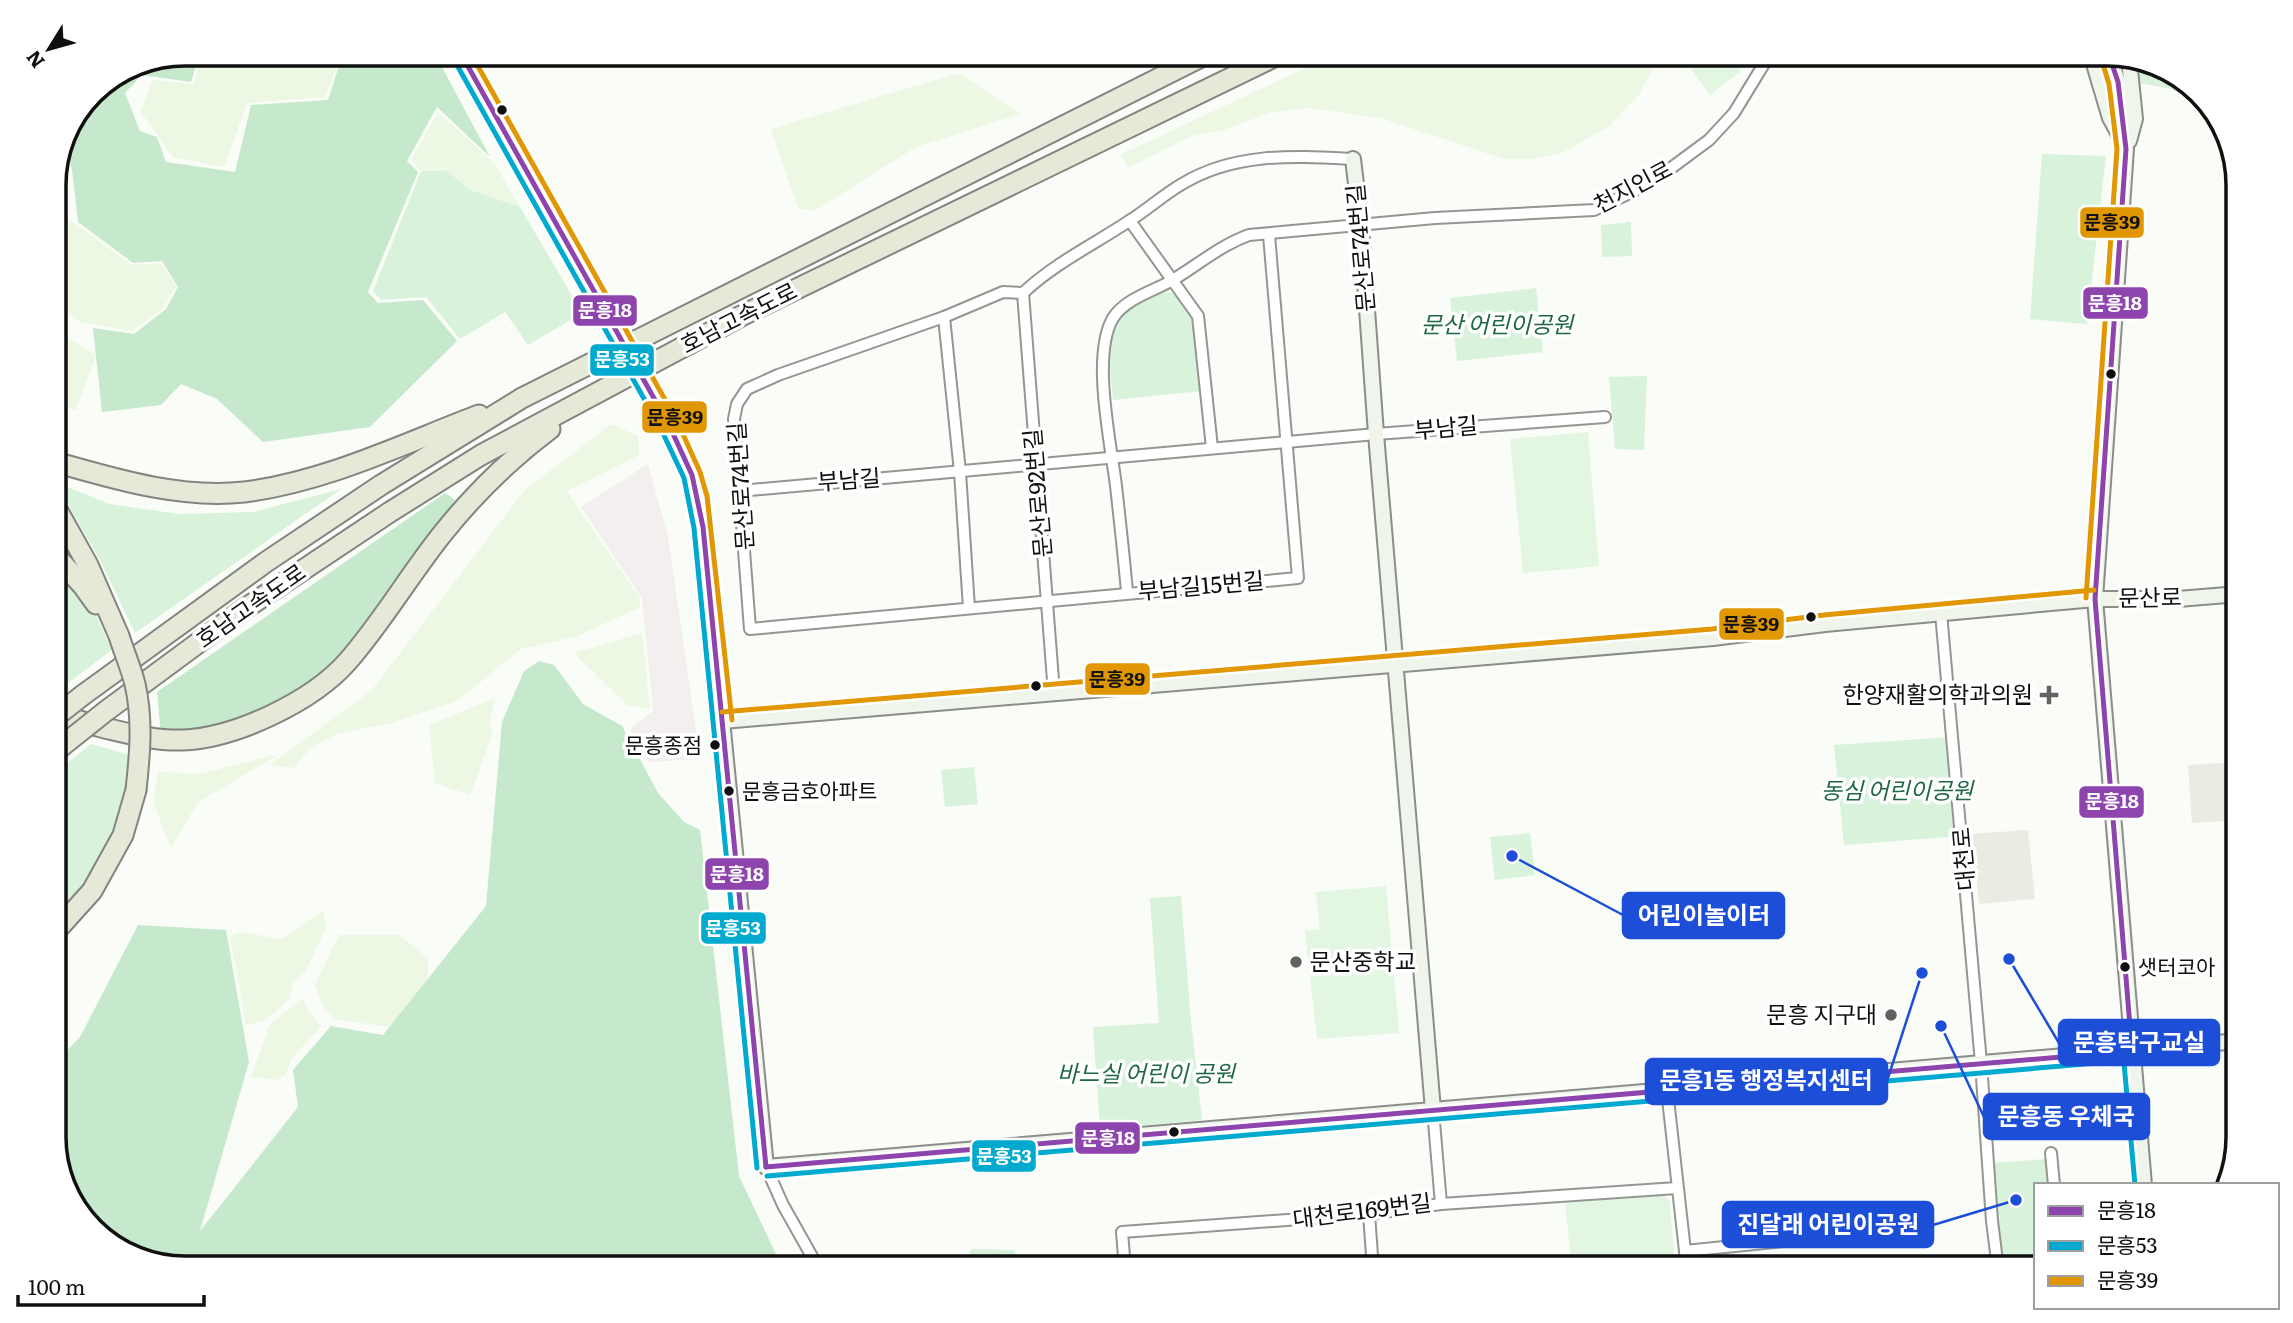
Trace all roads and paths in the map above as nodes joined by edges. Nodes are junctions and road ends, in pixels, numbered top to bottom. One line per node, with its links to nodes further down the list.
1 (468, 66): 41 (street, bridge)
2 (1184, 66): 17 (highway, 호남고속도로)
3 (1255, 66): 16 (highway, 호남고속도로)
4 (1763, 66): 11 (street, 천지인로)
5 (2095, 66): 8 (street)
6 (2113, 67): 8 (street)
7 (2130, 69): 8 (street)
8 (2126, 149): 31 (street)
9 (1353, 159): 10 (street, 문산로74번길); 11 (street, 문산로74번길)
10 (1130, 221): 13 (street); 14 (street, 문산로74번길)
11 (1361, 226): 12 (street, 천지인로); 19 (street, 문산로74번길)
12 (1269, 235): 13 (street, 천지인로); 20 (street)
13 (1172, 280): 21 (street); 22 (street, 천지인로)
14 (1023, 293): 15 (street, 문산로74번길); 24 (street, 문산로92번길)
15 (944, 317): 25 (street); 26 (street, 문산로74번길)
16 (607, 386): 40 (highway); 42 (highway, 호남고속도로, bridge)
17 (522, 398): 23 (highway); 39 (highway, 호남고속도로, bridge)
18 (1605, 417): 19 (street, 부남길)
19 (1376, 434): 20 (street, 부남길); 37 (street, 문산로74번길)
20 (1287, 443): 21 (street, 부남길); 29 (street, 부남길15번길)
21 (1212, 448): 22 (street, 부남길)
22 (1113, 458): 24 (street, 부남길); 29 (street)
23 (67, 465)
24 (1036, 465): 25 (street, 부남길); 32 (street, 문산로92번길)
25 (960, 472): 26 (street, 부남길); 33 (street)
26 (739, 491): 35 (street, 문산로74번길)
27 (67, 529): 36 (highway)
28 (67, 569): 36 (highway)
29 (1127, 592): 32 (street, 부남길15번길)
30 (2226, 595): 31 (street, 문산로)
31 (2095, 599): 34 (street, 문산로); 45 (street)
32 (1047, 600): 33 (street, 부남길15번길); 38 (street, 문산로92번길)
33 (969, 608): 35 (street, 부남길15번길)
34 (1941, 613): 37 (street, 문산로); 46 (street, 대천로)
35 (750, 629)
36 (119, 636): 43 (highway, bridge)
37 (1397, 664): 38 (street, 문산로); 48 (street, 문산로74번길)
38 (1054, 693): 41 (street, 문산로)
39 (67, 707)
40 (67, 718)
41 (723, 720): 50 (street)
42 (67, 742)
43 (67, 918)
44 (2226, 1042): 45 (street)
45 (2132, 1051): 46 (street); 52 (street)
46 (1981, 1063): 47 (street); 62 (street, 대천로)
47 (1667, 1090): 48 (street); 53 (street)
48 (1433, 1110): 50 (street); 54 (street, 대천로169번길)
49 (2051, 1153): 51 (street)
50 (766, 1167): 58 (street)
51 (2054, 1183)
52 (2144, 1183)
53 (1677, 1188): 54 (street); 57 (street)
54 (1441, 1204): 55 (street, 대천로169번길)
55 (1369, 1214): 59 (street, 대천로169번길); 60 (street)
56 (1833, 1236): 57 (street)
57 (1685, 1251): 61 (street)
58 (812, 1256)
59 (1124, 1256)
60 (1372, 1256)
61 (1686, 1256)
62 (1996, 1256)

